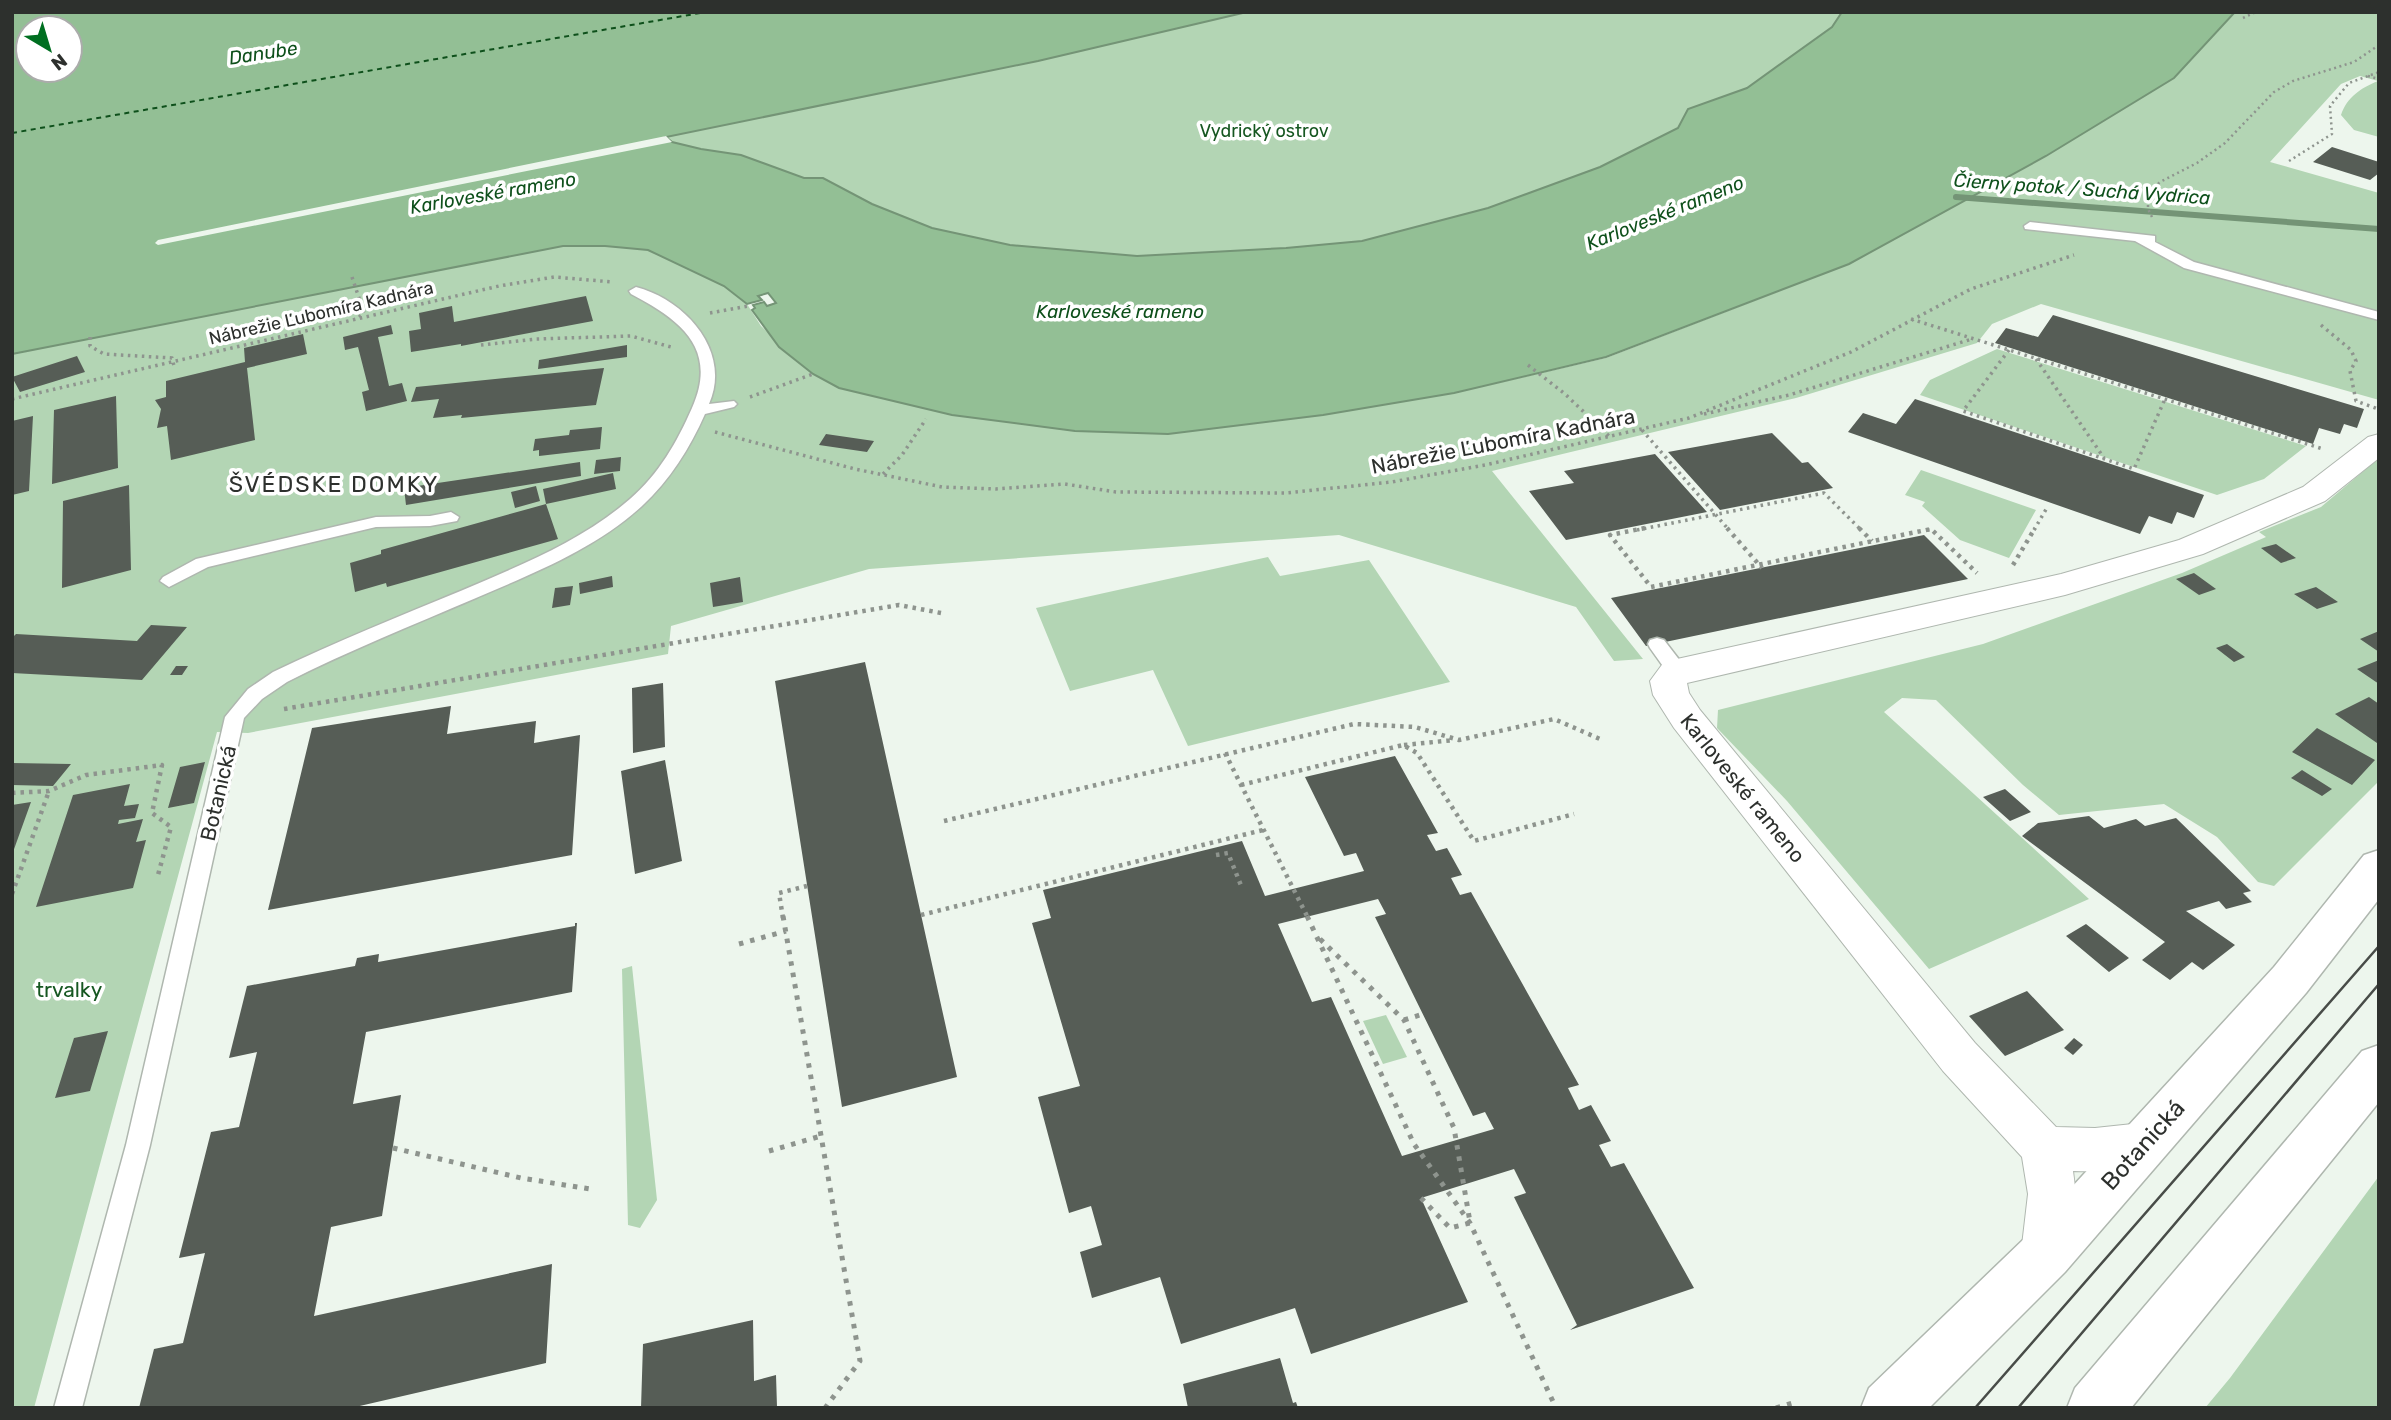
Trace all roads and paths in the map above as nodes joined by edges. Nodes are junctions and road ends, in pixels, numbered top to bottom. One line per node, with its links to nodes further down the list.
1 (2256, 12): 2 (path)
2 (2243, 18)
3 (2379, 45): 8 (path)
4 (2379, 72): 5 (path)
5 (2367, 76): 6 (path); 7 (path)
6 (2379, 79)
7 (2289, 161)
8 (2148, 209)
9 (2030, 226): 10 (lane)
10 (2140, 239): 11 (lane); 16 (lane); 19 (path, Nábrežie Ľubomíra Kadnára)
11 (2165, 240)
12 (352, 277): 17 (path)
13 (636, 291): 17 (path, Nábrežie Ľubomíra Kadnára); 24 (lane)
14 (748, 306): 15 (path)
15 (711, 314)
16 (2379, 316)
17 (359, 317): 26 (path, Nábrežie Ľubomíra Kadnára)
18 (2312, 318): 32 (path)
19 (1911, 319): 21 (path); 33 (path, Nábrežie Ľubomíra Kadnára)
20 (90, 337): 26 (path)
21 (1972, 338): 23 (path); 33 (path)
22 (481, 345): 24 (path)
23 (2009, 350): 25 (path); 39 (path)
24 (707, 352): 34 (lane, Botanická)
25 (2036, 359): 30 (path); 39 (path)
26 (174, 364): 29 (path, Nábrežie Ľubomíra Kadnára)
27 (1528, 365): 37 (path)
28 (813, 374): 31 (path)
29 (12, 399)
30 (2165, 399): 38 (path); 39 (path)
31 (729, 404): 34 (lane)
32 (2378, 409)
33 (1689, 418): 36 (path, Nábrežie Ľubomíra Kadnára)
34 (696, 419): 40 (path, Nábrežie Ľubomíra Kadnára); 48 (lane, Botanická)
35 (926, 419): 40 (path)
36 (1642, 430): 37 (path, Nábrežie Ľubomíra Kadnára); 41 (path)
37 (1610, 438): 40 (path, Nábrežie Ľubomíra Kadnára)
38 (2368, 451): 75 (street, Karloveské rameno)
39 (2104, 458)
40 (882, 475)
41 (1716, 514): 43 (path); 44 (path); 44 (path)
42 (451, 517): 45 (lane)
43 (1872, 541): 44 (path); 46 (path)
44 (1761, 566)
45 (169, 581)
46 (1986, 582)
47 (941, 613): 48 (path)
48 (235, 717): 82 (lane, Botanická)
49 (1459, 740): 50 (path); 51 (path); 52 (path)
50 (1600, 740)
51 (1403, 745): 53 (path); 56 (path)
52 (1225, 753): 53 (path); 57 (path)
53 (1241, 785): 58 (path)
54 (49, 791): 55 (path); 61 (path); 64 (path)
55 (12, 793)
56 (1574, 814)
57 (944, 821)
58 (1263, 830): 65 (path); 67 (path)
59 (1216, 855): 63 (path)
60 (2379, 867): 73 (main road, Botanická)
61 (158, 875)
62 (807, 886): 66 (path)
63 (1242, 888)
64 (12, 894)
65 (921, 915)
66 (786, 931): 68 (path); 72 (path)
67 (1318, 937): 70 (path); 79 (path)
68 (739, 944)
69 (1423, 1014): 70 (path)
70 (1404, 1020): 79 (path)
71 (2379, 1066): 87 (main road)
72 (821, 1136): 76 (path); 83 (path)
73 (2142, 1145): 75 (street); 80 (main road, Botanická)
74 (393, 1147): 77 (path)
75 (2045, 1148): 80 (street)
76 (769, 1151)
77 (590, 1189)
78 (1421, 1198): 79 (path)
79 (1470, 1223): 84 (path)
80 (2046, 1254): 86 (main road, Botanická)
81 (1796, 1402): 85 (path)
82 (68, 1408)
83 (825, 1408)
84 (1556, 1408)
85 (1776, 1408)
86 (1889, 1408)
87 (2095, 1408)

